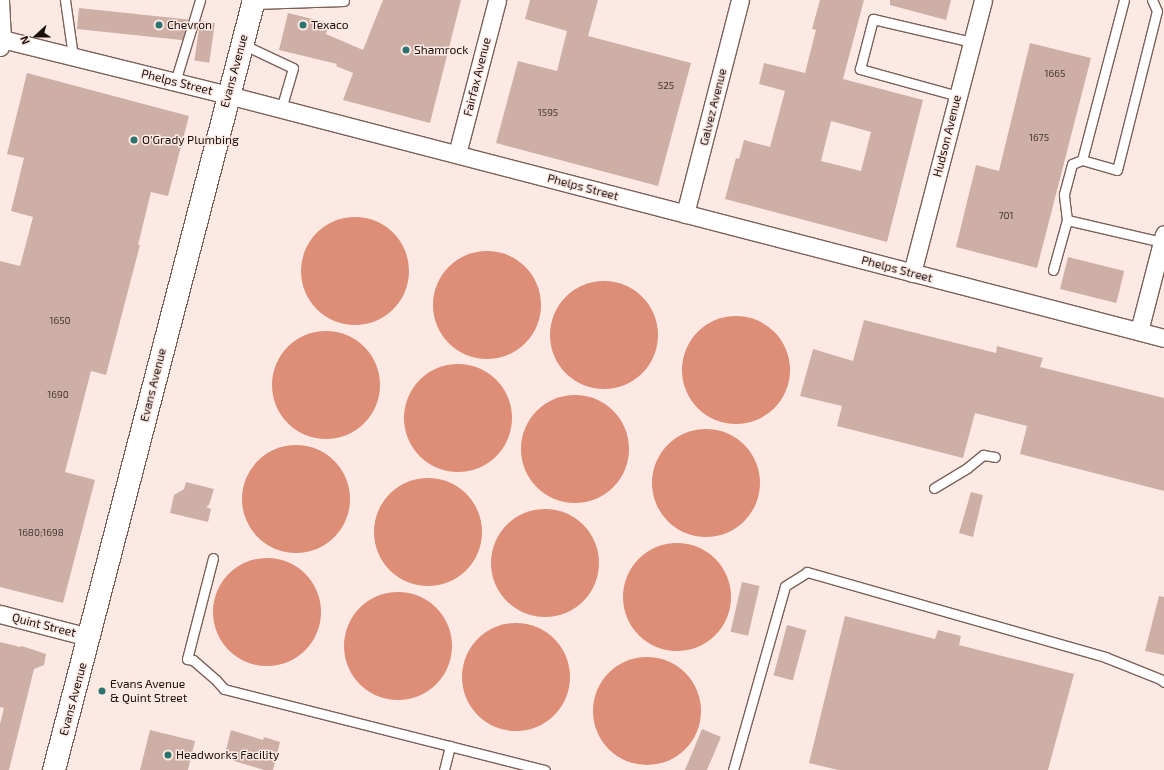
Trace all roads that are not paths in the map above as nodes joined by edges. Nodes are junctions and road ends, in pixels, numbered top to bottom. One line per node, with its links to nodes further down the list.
1 (0, 0): 11 (street)
2 (65, 0): 14 (lane)
3 (200, 0): 15 (lane)
4 (496, 0): 19 (street, Fairfax Avenue)
5 (740, 0): 21 (street, Galvez Avenue)
6 (983, 0): 12 (street, Hudson Avenue)
7 (1124, 0): 20 (lane)
8 (1152, 0): 20 (lane)
9 (344, 1): 10 (lane)
10 (253, 2): 13 (main road, Evans Avenue)
11 (1, 42): 14 (street, Phelps Street)
12 (972, 42): 17 (street, Hudson Avenue); 17 (lane)
13 (242, 44): 16 (main road, Evans Avenue); 18 (lane)
14 (73, 56): 15 (street, Phelps Street)
15 (175, 82): 16 (street, Phelps Street)
16 (228, 95): 18 (street, Phelps Street); 32 (main road, Evans Avenue)
17 (958, 96): 25 (street, Hudson Avenue)
18 (281, 109): 19 (street, Phelps Street)
19 (457, 154): 21 (street, Phelps Street)
20 (1082, 160): 22 (lane)
21 (685, 214): 25 (street, Phelps Street)
22 (1067, 220): 23 (lane); 24 (lane)
23 (1163, 238): 26 (street)
24 (1053, 270)
25 (912, 273): 26 (street, Phelps Street)
26 (1139, 331): 27 (street, Phelps Street)
27 (1164, 338)
28 (995, 457): 29 (lane)
29 (934, 488)
30 (213, 558): 34 (lane)
31 (0, 614): 32 (street, Quint Street)
32 (89, 637): 35 (main road, Evans Avenue)
33 (1163, 680): 38 (lane)
34 (450, 746): 36 (lane); 37 (lane)
35 (54, 770)
36 (444, 770)
37 (545, 770)
38 (733, 770)

